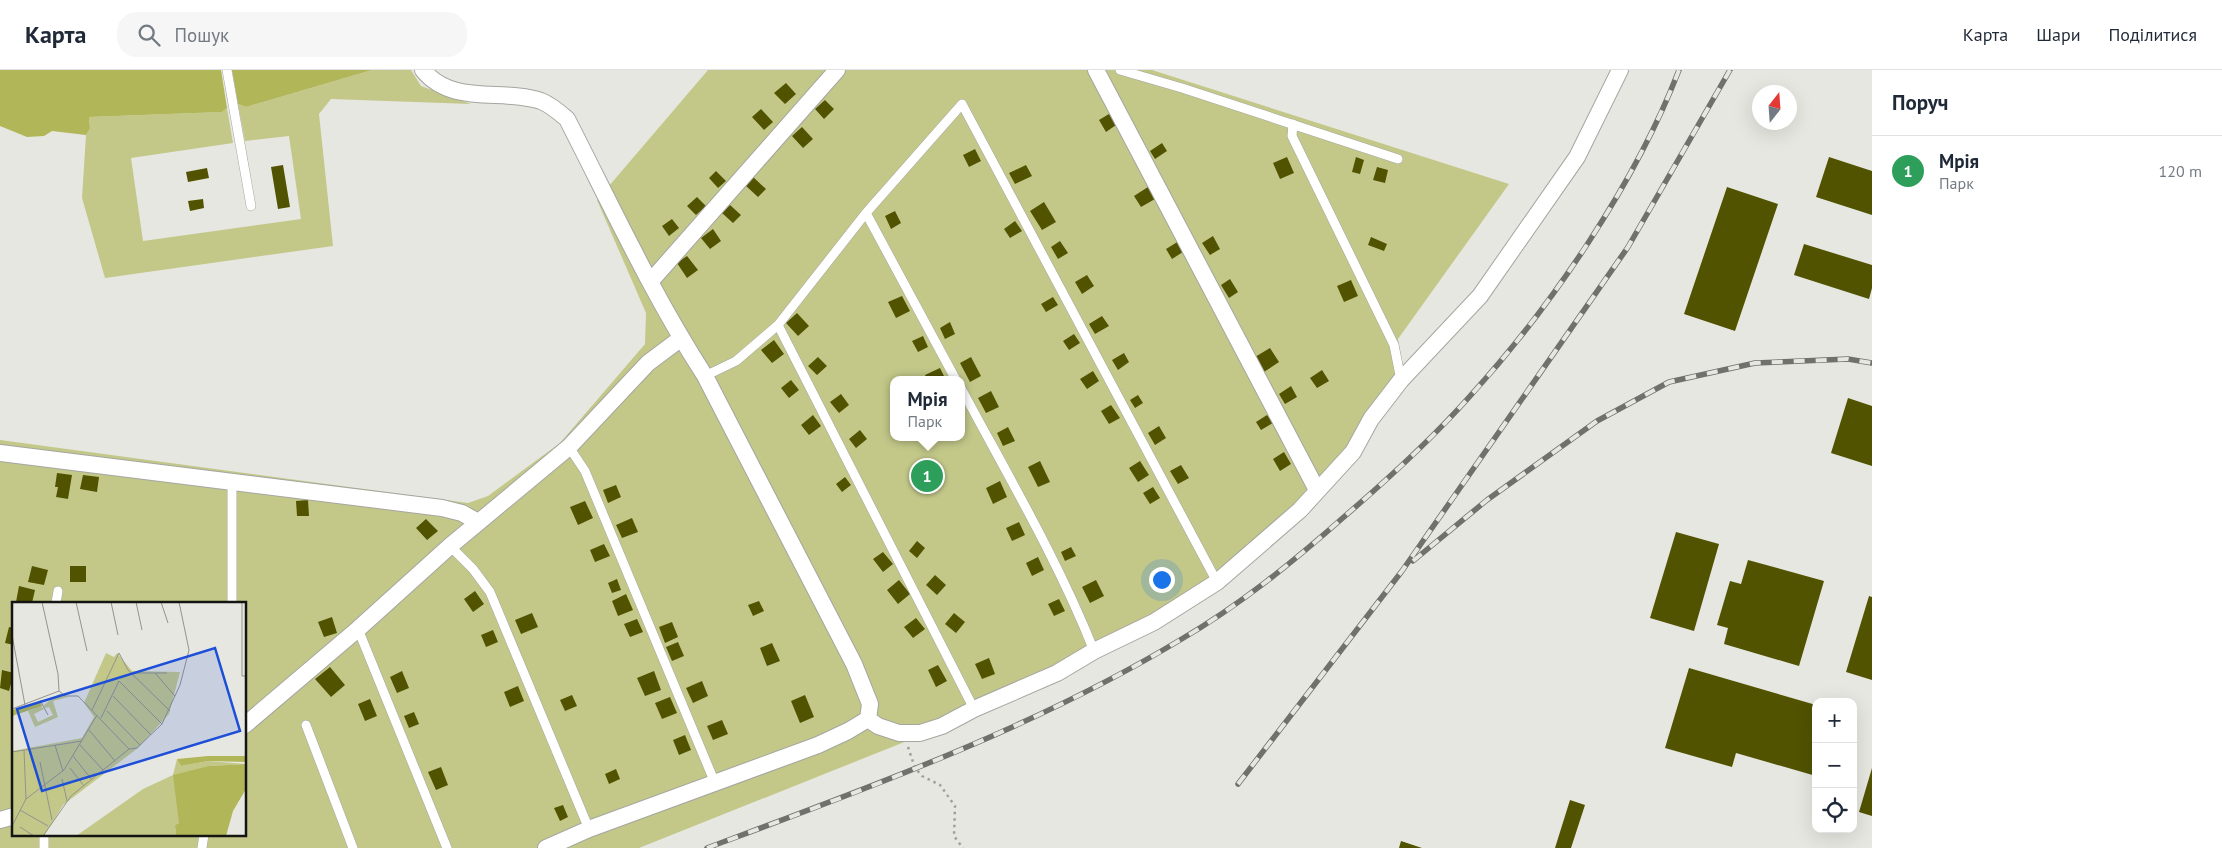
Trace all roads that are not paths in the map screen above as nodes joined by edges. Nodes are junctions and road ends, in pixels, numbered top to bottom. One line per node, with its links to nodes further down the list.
1 (227, 70): 9 (lane)
2 (423, 70): 11 (street)
3 (836, 70): 11 (street)
4 (1096, 70): 21 (street)
5 (1120, 70): 7 (lane)
6 (1620, 70): 16 (street)
7 (1293, 124): 8 (lane); 16 (lane)
8 (1398, 159)
9 (251, 206)
10 (866, 213): 12 (lane); 15 (lane); 24 (lane)
11 (650, 282): 13 (street)
12 (778, 325): 14 (lane); 30 (lane)
13 (680, 338): 14 (street); 18 (street)
14 (704, 376): 31 (street)
15 (954, 376)
16 (1401, 380): 21 (street)
17 (965, 395): 29 (lane)
18 (569, 447): 22 (street); 34 (lane)
19 (0, 452): 20 (street)
20 (232, 482): 22 (street); 27 (lane)
21 (1317, 490): 24 (street)
22 (478, 522): 23 (street)
23 (450, 546): 28 (street); 35 (lane)
24 (1218, 582): 29 (street)
25 (58, 590): 26 (lane)
26 (56, 602)
27 (232, 602)
28 (358, 629): 32 (street); 37 (lane)
29 (1094, 651): 30 (street)
30 (974, 709): 31 (street)
31 (868, 719): 34 (street)
32 (246, 724)
33 (306, 725): 36 (lane)
34 (715, 783): 35 (street)
35 (589, 829): 38 (street)
36 (353, 848)
37 (447, 848)
38 (546, 848)

